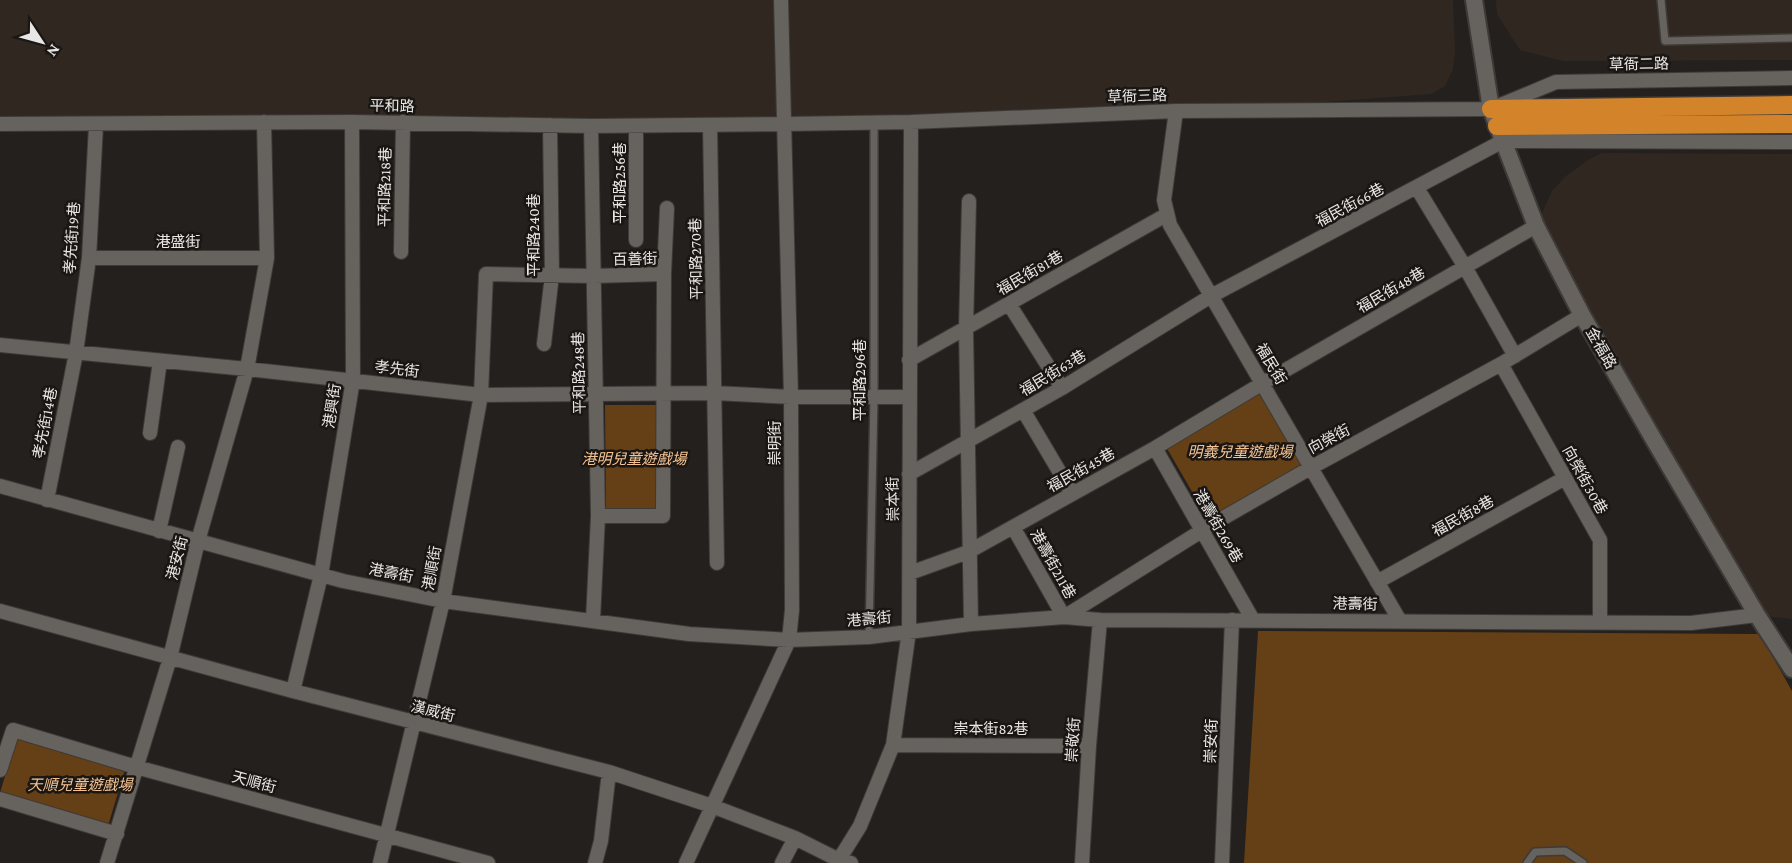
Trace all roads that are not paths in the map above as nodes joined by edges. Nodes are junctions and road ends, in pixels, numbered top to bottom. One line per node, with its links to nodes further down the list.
1 (781, 0): 15 (street, 崇明街)
2 (1474, 0): 7 (street, 金福路)
3 (1661, 0): 4 (lane)
4 (1792, 38)
5 (1792, 78): 7 (street, 草衙二路)
6 (1792, 105): 7 (highway)
7 (1491, 108): 8 (street, 草衙三路); 22 (street, 金福路)
8 (1176, 111): 13 (street, 草衙三路); 27 (street, 福民街)
9 (264, 122): 10 (street, 平和路); 17 (street, 平和路); 32 (street, 港安街)
10 (352, 122): 11 (street, 平和路); 50 (street, 港興街)
11 (403, 122): 18 (street, 平和路); 30 (street, 平和路218巷)
12 (874, 122): 13 (street, 草衙三路); 15 (street, 草衙三路); 58 (lane, 平和路296巷)
13 (911, 122): 46 (street, 崇本街)
14 (0, 124): 17 (street, 平和路)
15 (784, 124): 19 (street, 平和路); 57 (street, 崇明街)
16 (1792, 124): 22 (highway)
17 (96, 125): 31 (street, 孝先街19巷)
18 (550, 125): 20 (street, 平和路); 36 (street, 平和路240巷)
19 (710, 125): 21 (street, 平和路); 53 (street, 平和路270巷)
20 (591, 126): 21 (street, 平和路); 37 (street, 平和路248巷)
21 (636, 126): 29 (street, 平和路256巷)
22 (1500, 134): 23 (street); 24 (street, 福民街66巷); 28 (street, 金福路)
23 (1792, 142)
24 (1417, 188): 33 (street); 38 (street, 福民街66巷)
25 (969, 201): 41 (street)
26 (667, 208): 35 (street)
27 (1166, 215): 38 (street, 福民街); 39 (street, 福民街81巷)
28 (1536, 226): 33 (street, 福民街48巷); 40 (street, 金福路)
29 (636, 240)
30 (401, 252)
31 (89, 258): 32 (street, 港盛街); 44 (street, 孝先街19巷)
32 (267, 258): 49 (street, 港安街)
33 (1466, 267): 45 (street); 51 (street, 福民街48巷)
34 (486, 274): 36 (street, 百善街); 56 (street, 港順街)
35 (664, 274): 37 (street, 百善街); 55 (street, 百善街)
36 (552, 275): 37 (street, 百善街); 42 (street, 平和路240巷)
37 (593, 276): 54 (street, 平和路248巷)
38 (1212, 296): 51 (street, 福民街); 52 (street, 福民街63巷)
39 (1009, 304): 41 (street, 福民街81巷); 52 (street)
40 (1582, 315): 45 (street, 向榮街); 83 (street, 金福路)
41 (966, 329): 46 (street, 福民街81巷); 62 (street)
42 (544, 344)
43 (0, 345): 44 (street, 孝先街)
44 (76, 353): 47 (street, 孝先街); 70 (street, 孝先街14巷)
45 (1515, 356): 48 (street, 向榮街)
46 (909, 360): 59 (street, 崇本街)
47 (160, 361): 49 (street, 孝先街); 61 (street)
48 (1502, 364): 65 (street, 向榮街); 67 (street, 向榮街30巷)
49 (248, 369): 50 (street, 孝先街); 75 (street, 港安街)
50 (353, 380): 56 (street, 孝先街); 79 (street, 港興街)
51 (1263, 383): 64 (street, 福民街45巷); 65 (street, 福民街)
52 (1062, 388): 60 (street, 福民街63巷)
53 (714, 393): 55 (street, 孝先街); 57 (street, 孝先街); 77 (street, 平和路270巷)
54 (597, 394): 55 (street, 孝先街); 56 (street, 孝先街); 71 (street, 平和路248巷)
55 (665, 394): 71 (street, 百善街)
56 (481, 395): 81 (street, 港順街)
57 (791, 397): 58 (street, 孝先街); 94 (street, 崇明街)
58 (874, 397): 59 (street, 孝先街); 93 (lane, 平和路296巷)
59 (910, 398): 66 (street, 崇本街)
60 (1023, 410): 62 (street, 福民街63巷); 69 (street)
61 (150, 433)
62 (968, 442): 66 (street, 福民街63巷); 76 (street)
63 (178, 447): 73 (street)
64 (1155, 448): 69 (street, 福民街45巷); 74 (street, 港壽街269巷)
65 (1312, 467): 74 (street, 向榮街); 80 (street, 福民街)
66 (909, 474): 78 (street, 崇本街)
67 (1565, 478): 80 (street, 福民街8巷); 90 (street, 向榮街30巷)
68 (0, 486): 70 (street, 港壽街)
69 (1072, 493): 72 (street, 福民街45巷)
70 (47, 500): 73 (street, 港壽街)
71 (598, 516): 85 (street, 平和路248巷)
72 (1013, 527): 76 (street, 福民街45巷); 84 (street, 港壽街211巷)
73 (159, 531): 75 (street, 港壽街)
74 (1202, 531): 84 (street, 向榮街); 88 (street, 港壽街269巷)
75 (198, 541): 79 (street, 港壽街); 95 (street, 港安街)
76 (969, 552): 78 (street, 福民街45巷); 91 (street)
77 (717, 563)
78 (910, 573): 92 (street, 崇本街)
79 (321, 575): 81 (street, 港壽街); 97 (street, 港興街)
80 (1377, 582): 89 (street, 福民街)
81 (443, 600): 85 (street, 港壽街); 98 (street, 港順街)
82 (0, 611): 95 (street, 漢威街)
83 (1756, 615): 90 (street, 港壽街); 96 (street, 金福路)
84 (1064, 617): 86 (street, 港壽街); 91 (street, 港壽街)
85 (593, 620): 94 (street, 港壽街)
86 (1100, 620): 87 (street, 港壽街); 100 (street, 崇敬街)
87 (1232, 620): 88 (street, 港壽街); 117 (street, 崇安街)
88 (1253, 620): 89 (street, 港壽街)
89 (1400, 621): 90 (street, 港壽街)
90 (1600, 622)
91 (971, 624): 92 (street, 港壽街)
92 (909, 631): 93 (street, 港壽街); 99 (street, 崇本街)
93 (869, 638): 94 (street, 港壽街)
94 (789, 640): 105 (street, 崇明街)
95 (170, 658): 97 (street, 漢威街); 101 (street, 港安街)
96 (1792, 669)
97 (293, 691): 98 (street, 漢威街)
98 (414, 723): 103 (street, 漢威街); 107 (street, 港順街)
99 (893, 745): 100 (street, 崇本街82巷); 109 (street, 崇本街)
100 (1089, 746): 116 (street, 崇敬街)
101 (136, 767): 102 (street, 天順街); 106 (street, 港安街); 107 (street, 天順街)
102 (0, 770)
103 (609, 772): 105 (street, 漢威街); 113 (street)
104 (0, 799): 106 (street)
105 (712, 806): 108 (street, 漢威街); 114 (street, 崇明街)
106 (117, 834): 110 (street, 港安街)
107 (387, 834): 111 (street, 港順街); 112 (street, 天順街)
108 (795, 837): 109 (street, 漢威街); 115 (street)
109 (843, 862)
110 (107, 863)
111 (380, 863)
112 (488, 863)
113 (595, 863)
114 (686, 863)
115 (782, 863)
116 (1082, 863)
117 (1222, 863)
118 (1527, 863): 119 (lane)
119 (1583, 863)

